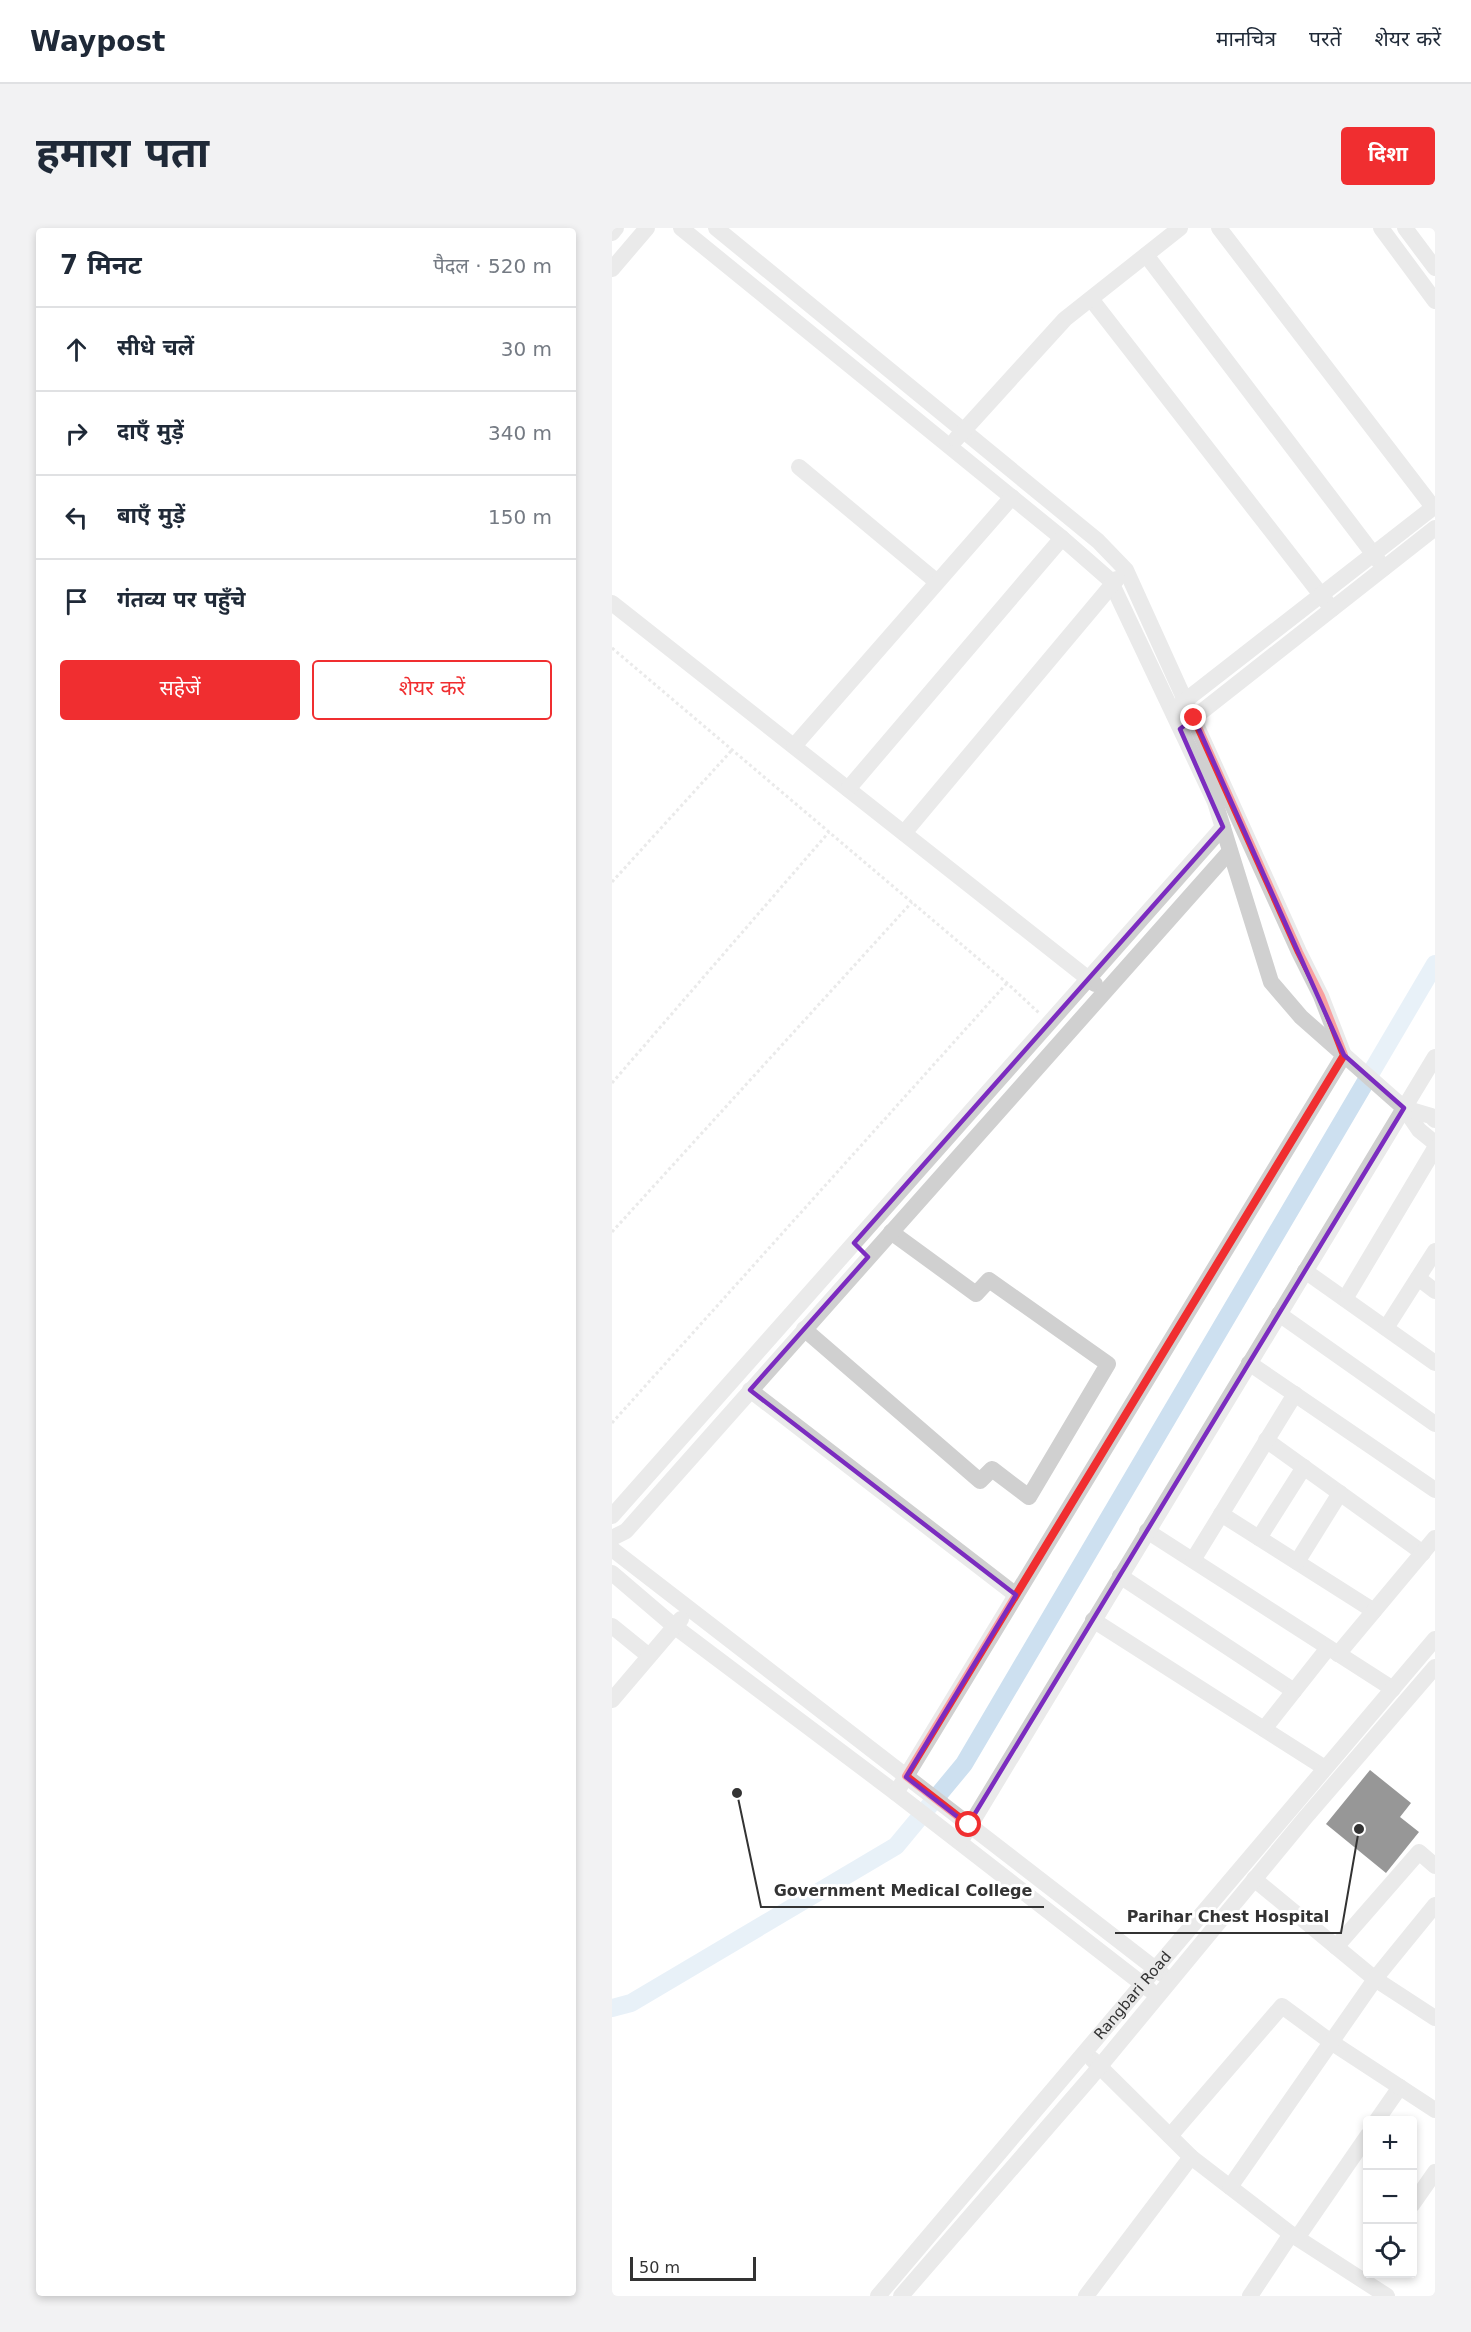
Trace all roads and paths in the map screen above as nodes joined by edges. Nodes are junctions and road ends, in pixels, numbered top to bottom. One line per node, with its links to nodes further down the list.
1 (616, 228): 9 (street)
2 (681, 228): 16 (street)
3 (716, 228): 15 (street)
4 (1180, 228): 10 (street)
5 (1219, 228): 19 (street)
6 (1381, 228): 14 (street)
7 (1405, 228): 11 (street)
8 (640, 231): 12 (street)
9 (612, 233)
10 (1146, 255): 13 (street); 22 (street)
11 (1435, 268)
12 (612, 269)
13 (1091, 298): 15 (street); 27 (street)
14 (1435, 301)
15 (963, 430): 16 (street); 24 (street)
16 (950, 447): 18 (street)
17 (799, 467): 25 (street)
18 (1012, 497): 21 (street); 25 (street)
19 (1434, 507): 22 (street)
20 (1435, 528): 23 (street)
21 (1062, 538): 26 (street); 37 (street)
22 (1373, 554): 23 (street); 27 (street)
23 (1384, 568): 29 (street)
24 (1126, 570): 26 (street); 31 (street)
25 (937, 582): 35 (street)
26 (1112, 584): 32 (street); 40 (street)
27 (1320, 595): 29 (street); 31 (street)
28 (612, 603): 35 (street)
29 (1332, 609): 33 (street)
30 (612, 648): 36 (path)
31 (1186, 700): 32 (street); 33 (street)
32 (1172, 711): 34 (street)
33 (1194, 718): 34 (street); 49 (street)
34 (1180, 729): 38 (street)
35 (794, 746): 37 (street)
36 (732, 750): 39 (path); 42 (path)
37 (848, 789): 40 (street)
38 (1223, 827): 41 (street); 44 (street)
39 (829, 832): 43 (path); 50 (path)
40 (904, 833): 44 (street)
41 (1230, 851): 46 (street); 49 (street)
42 (612, 882)
43 (912, 902): 45 (path); 55 (path)
44 (1088, 978): 46 (street); 47 (street)
45 (1007, 983): 47 (path); 71 (path)
46 (1105, 992): 56 (street)
47 (1049, 1023): 57 (street)
48 (1435, 1057): 51 (street)
49 (1349, 1060): 51 (street); 89 (street)
50 (612, 1083)
51 (1397, 1102): 52 (street); 53 (street); 60 (street)
52 (1435, 1120)
53 (1435, 1143)
54 (1435, 1148): 63 (street)
55 (612, 1232)
56 (891, 1232): 59 (street); 66 (street)
57 (854, 1243): 59 (street); 78 (street)
58 (1435, 1251): 61 (street)
59 (868, 1257): 66 (street)
60 (1305, 1271): 63 (street); 64 (street)
61 (1418, 1278): 62 (street); 65 (street)
62 (1435, 1291)
63 (1345, 1299): 65 (street)
64 (1279, 1314): 67 (street); 72 (street)
65 (1386, 1328): 68 (street)
66 (804, 1329): 69 (street)
67 (1249, 1363): 70 (street); 79 (street)
68 (1435, 1363)
69 (750, 1390): 80 (street); 89 (street)
70 (1295, 1394): 73 (street); 75 (street)
71 (612, 1423)
72 (1435, 1424)
73 (1266, 1440): 74 (street); 77 (street)
74 (1304, 1467): 76 (street); 81 (street)
75 (1435, 1490)
76 (1340, 1493): 84 (street); 86 (street)
77 (1221, 1514): 81 (street); 85 (street)
78 (612, 1516)
79 (1147, 1531): 85 (street); 88 (street)
80 (612, 1538)
81 (1259, 1538): 86 (street)
82 (1435, 1538): 84 (street)
83 (612, 1549): 90 (street)
84 (1423, 1553): 91 (street)
85 (1193, 1560): 96 (street)
86 (1297, 1562): 91 (street)
87 (612, 1573): 94 (street)
88 (1120, 1576): 92 (street); 100 (street)
89 (1016, 1594): 104 (street)
90 (689, 1610): 94 (street); 104 (street)
91 (1374, 1611): 96 (street)
92 (1093, 1620): 102 (street); 106 (street)
93 (612, 1626): 97 (street)
94 (674, 1626): 97 (street); 105 (street)
95 (1435, 1639): 99 (street, Rangbari Road)
96 (1333, 1651): 99 (street); 100 (street)
97 (649, 1656): 101 (street)
98 (1435, 1667): 109 (street, Rangbari Road)
99 (1393, 1689): 103 (street, Rangbari Road)
100 (1294, 1691): 102 (street)
101 (612, 1700)
102 (1264, 1729): 103 (street)
103 (1325, 1768): 112 (street, Rangbari Road)
104 (912, 1781): 105 (street); 106 (street)
105 (902, 1797): 107 (street)
106 (965, 1823): 107 (street); 112 (street)
107 (955, 1838): 115 (street)
108 (1435, 1866): 111 (street)
109 (1254, 1880): 111 (street); 114 (street, Rangbari Road)
110 (1435, 1905): 113 (street)
111 (1336, 1947): 113 (street)
112 (1155, 1969): 114 (street); 115 (street, Rangbari Road)
113 (1375, 1979): 117 (street); 118 (street)
114 (1171, 1980): 116 (street, Rangbari Road)
115 (1143, 1984): 116 (street); 119 (street, Rangbari Road)
116 (1158, 1996): 120 (street, Rangbari Road)
117 (1435, 2018)
118 (1331, 2042): 121 (street); 124 (street); 128 (street)
119 (1084, 2053): 120 (street); 134 (street, Rangbari Road)
120 (1101, 2065): 124 (street); 135 (street, Rangbari Road)
121 (1400, 2087): 122 (street); 123 (street)
122 (1435, 2110)
123 (1380, 2116)
124 (1170, 2136): 126 (street)
125 (1363, 2142): 130 (street)
126 (1191, 2157): 128 (street); 133 (street)
127 (1435, 2172): 129 (street)
128 (1230, 2187): 130 (street)
129 (1423, 2200)
130 (1294, 2236): 131 (street); 136 (street)
131 (1363, 2274)
132 (1368, 2278): 137 (street)
133 (1092, 2294)
134 (878, 2296)
135 (901, 2296)
136 (1250, 2296)
137 (1387, 2296)

